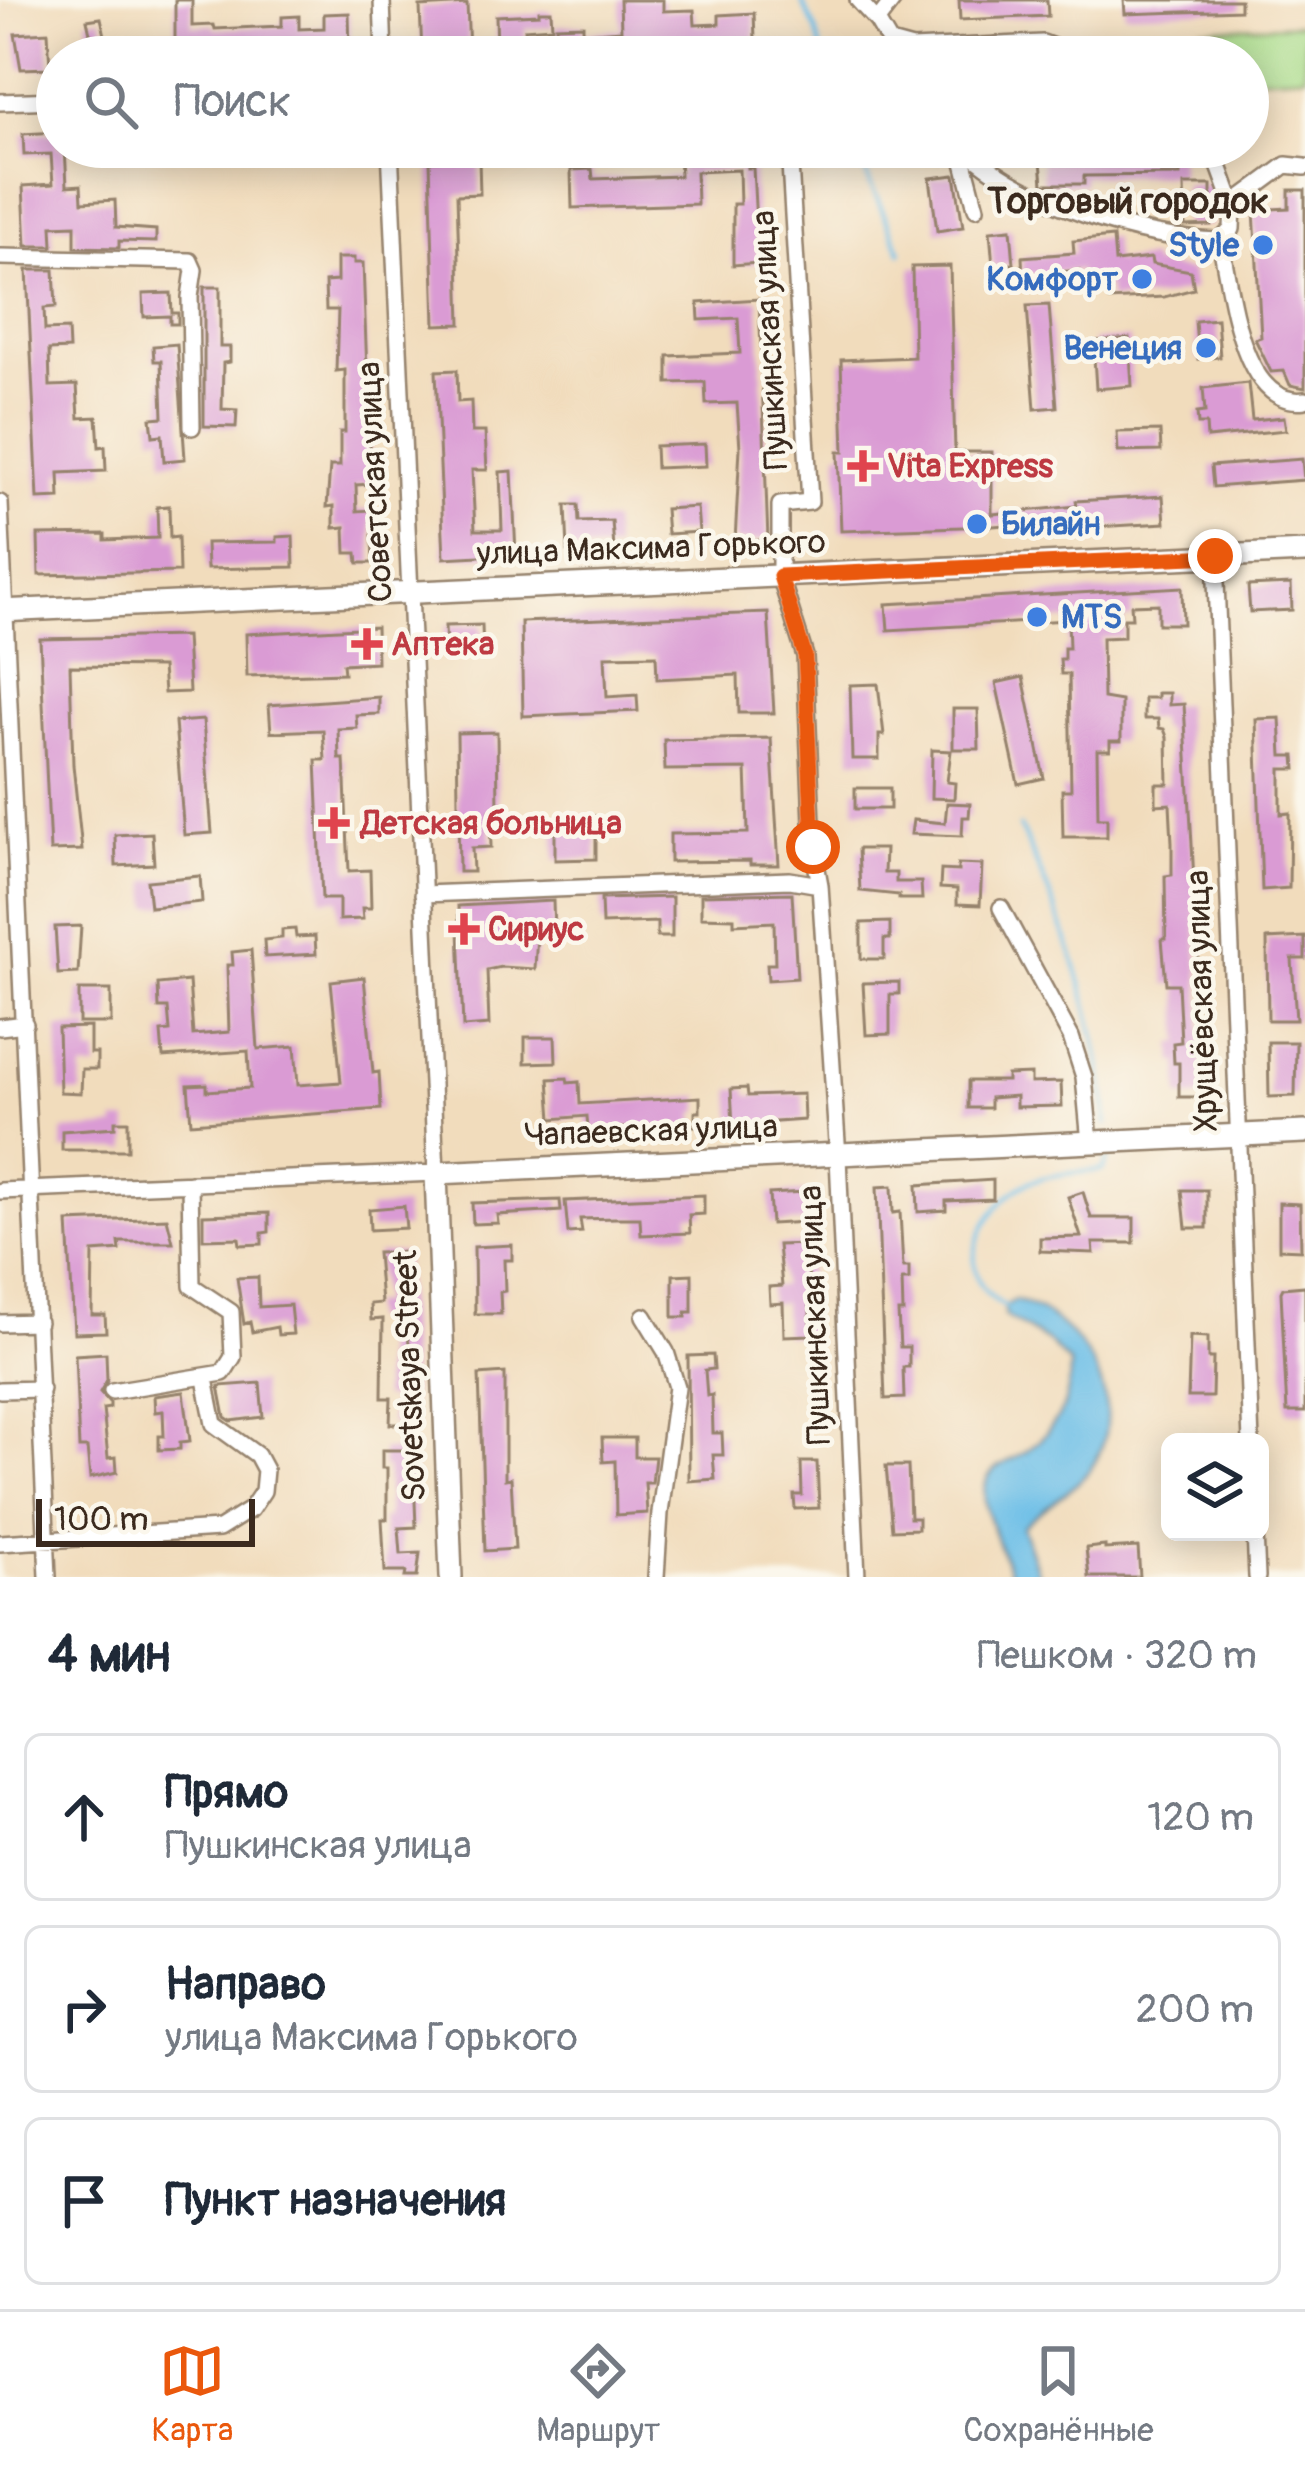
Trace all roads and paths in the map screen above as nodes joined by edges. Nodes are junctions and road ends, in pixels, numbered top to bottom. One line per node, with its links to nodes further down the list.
1 (382, 0): 5 (street)
2 (858, 0): 4 (street)
3 (893, 0): 4 (street)
4 (878, 21): 6 (street)
5 (383, 36)
6 (883, 36)
7 (36, 101): 8 (street)
8 (0, 102)
9 (1305, 167): 15 (street)
10 (391, 168): 25 (street, Советская улица)
11 (790, 168): 24 (street, Пушкинская улица)
12 (967, 168): 16 (street)
13 (990, 168): 17 (street)
14 (1220, 168): 15 (street)
15 (1233, 204): 17 (street)
16 (976, 208)
17 (1220, 241): 19 (street)
18 (0, 257): 20 (street)
19 (1301, 405)
20 (192, 428)
21 (0, 502): 26 (street)
22 (1305, 552): 23 (main road, улица Максима Горького)
23 (1215, 556): 24 (main road, улица Максима Горького); 33 (street, Хрущёвская улица)
24 (780, 576): 25 (main road, улица Максима Горького); 27 (street, Пушкинская улица)
25 (410, 590): 26 (main road, улица Максима Горького); 28 (street, Советская улица)
26 (2, 611): 30 (street)
27 (820, 885): 28 (street); 35 (street, Пушкинская улица)
28 (423, 894): 36 (street, Советская улица)
29 (1001, 908): 34 (street)
30 (25, 1024): 31 (street); 38 (street)
31 (0, 1027)
32 (1305, 1132): 33 (main road, Чапаевская улица)
33 (1238, 1135): 34 (main road, Чапаевская улица); 47 (street, Хрущёвская улица)
34 (1090, 1142): 35 (main road, Чапаевская улица)
35 (838, 1156): 36 (main road, Чапаевская улица); 54 (street, Пушкинская улица)
36 (436, 1173): 37 (street, Чапаевская улица); 52 (main road, Sovetskaya Street)
37 (190, 1183): 38 (street, Чапаевская улица); 43 (street)
38 (32, 1190): 39 (street, Чапаевская улица); 41 (street)
39 (0, 1191)
40 (644, 1316): 53 (street)
41 (38, 1322): 42 (street); 44 (street)
42 (0, 1324)
43 (205, 1379): 46 (street); 49 (street)
44 (41, 1389): 45 (street); 49 (street)
45 (0, 1390)
46 (112, 1391)
47 (1251, 1433)
48 (1255, 1541): 55 (street)
49 (47, 1542): 50 (street); 51 (street)
50 (0, 1543)
51 (48, 1577)
52 (451, 1577)
53 (656, 1577)
54 (856, 1577)
55 (1257, 1577)

